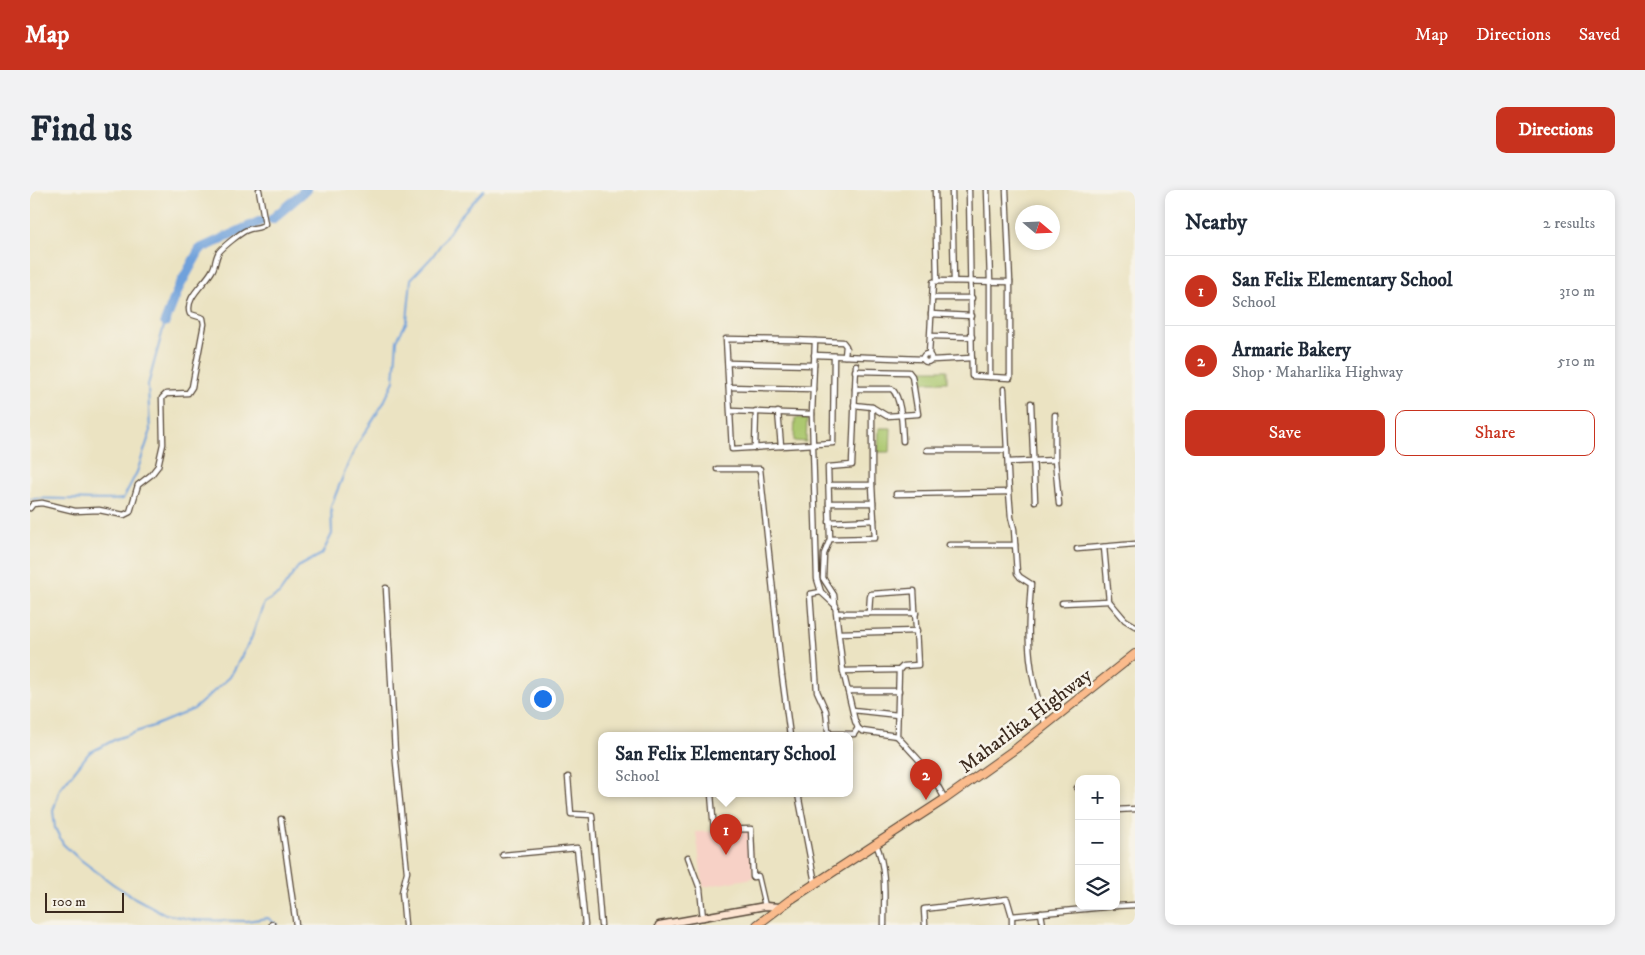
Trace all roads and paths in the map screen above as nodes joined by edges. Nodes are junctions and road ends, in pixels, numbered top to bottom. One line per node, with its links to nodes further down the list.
1 (259, 190): 60 (street)
2 (935, 190): 7 (street)
3 (952, 190): 8 (street)
4 (969, 190): 9 (street)
5 (986, 190): 10 (street)
6 (1006, 190): 11 (street)
7 (936, 281): 8 (street); 12 (street)
8 (954, 281): 9 (street)
9 (972, 281): 10 (street); 13 (street)
10 (990, 281): 11 (street); 28 (street)
11 (1010, 282): 28 (street)
12 (932, 298): 13 (street); 14 (street)
13 (972, 298): 15 (street)
14 (931, 314): 15 (street); 16 (street)
15 (972, 316): 17 (street)
16 (931, 336): 17 (street); 22 (street)
17 (972, 337): 23 (street)
18 (815, 341): 19 (street); 21 (street); 24 (street)
19 (814, 355): 20 (street); 26 (street)
20 (834, 356): 21 (street); 43 (street)
21 (845, 356): 22 (street)
22 (930, 357): 23 (street)
23 (972, 358): 28 (street)
24 (728, 363): 26 (street); 29 (street)
25 (856, 364): 27 (street)
26 (814, 365): 30 (street)
27 (855, 371): 31 (street); 40 (street)
28 (990, 377)
29 (729, 387): 30 (street); 36 (street)
30 (813, 389): 39 (street)
31 (855, 389): 34 (street); 40 (street)
32 (1004, 389): 47 (street)
33 (1031, 403): 49 (street)
34 (854, 405): 35 (street); 52 (street)
35 (872, 407): 40 (street); 53 (street)
36 (731, 410): 37 (street); 45 (street)
37 (756, 411): 38 (street); 45 (street)
38 (778, 412): 39 (street); 44 (street)
39 (812, 414): 43 (street)
40 (901, 415): 42 (street)
41 (1055, 415): 48 (street)
42 (903, 441)
43 (812, 443): 44 (street); 70 (street)
44 (781, 446): 45 (street)
45 (756, 448)
46 (927, 450): 47 (street)
47 (1008, 450): 50 (street)
48 (1056, 460): 49 (street); 59 (street)
49 (1033, 461): 50 (street); 56 (street)
50 (1008, 462): 54 (street)
51 (717, 469): 89 (street)
52 (829, 485): 53 (street); 57 (street)
53 (872, 485): 58 (street)
54 (1009, 492): 55 (street); 66 (street)
55 (896, 494)
56 (1035, 501)
57 (830, 503): 58 (street); 62 (street)
58 (873, 503): 61 (street)
59 (1059, 504)
60 (30, 508)
61 (874, 520): 62 (street); 63 (street)
62 (829, 522): 63 (street)
63 (830, 539): 73 (street)
64 (949, 544): 66 (street)
65 (1135, 544): 67 (street)
66 (1015, 545): 87 (street)
67 (1104, 547): 68 (street); 71 (street)
68 (1077, 549)
69 (386, 588): 113 (street)
70 (821, 592): 73 (street); 90 (street)
71 (1109, 601): 72 (street); 77 (street)
72 (1062, 603)
73 (837, 607): 74 (street)
74 (837, 613): 75 (street); 79 (street)
75 (869, 613): 76 (street); 76 (street)
76 (916, 613): 78 (street)
77 (1135, 626)
78 (916, 631): 79 (street); 81 (street)
79 (839, 633): 82 (street)
80 (1135, 654): 87 (highway, Maharlika Highway)
81 (899, 670): 82 (street); 83 (street)
82 (843, 671): 84 (street)
83 (899, 690): 84 (street); 86 (street)
84 (848, 691): 85 (street)
85 (853, 710): 86 (street); 88 (street)
86 (898, 715): 92 (street)
87 (1046, 726): 96 (highway, Maharlika Highway)
88 (858, 728): 91 (street); 92 (street)
89 (789, 732)
90 (829, 732)
91 (853, 734)
92 (897, 736): 96 (street)
93 (568, 777): 115 (street)
94 (711, 797): 105 (street)
95 (799, 797): 103 (street)
96 (945, 799): 100 (highway, Maharlika Highway)
97 (1135, 809): 98 (street)
98 (1120, 810)
99 (281, 819): 112 (street)
100 (876, 844): 103 (highway, Maharlika Highway); 118 (street)
101 (504, 855): 114 (street)
102 (688, 857): 111 (street)
103 (815, 883): 107 (highway, Maharlika Highway)
104 (1135, 905): 106 (street)
105 (765, 906): 107 (street); 111 (street)
106 (1120, 906)
107 (780, 908): 117 (highway, Maharlika Highway)
108 (1075, 910): 109 (street)
109 (1041, 913): 110 (street); 121 (street)
110 (1012, 916): 119 (street); 120 (street)
111 (703, 918): 116 (street)
112 (296, 925)
113 (405, 925)
114 (585, 925)
115 (601, 925)
116 (660, 925)
117 (757, 925)
118 (884, 925)
119 (925, 925)
120 (1012, 925)
121 (1042, 925)

